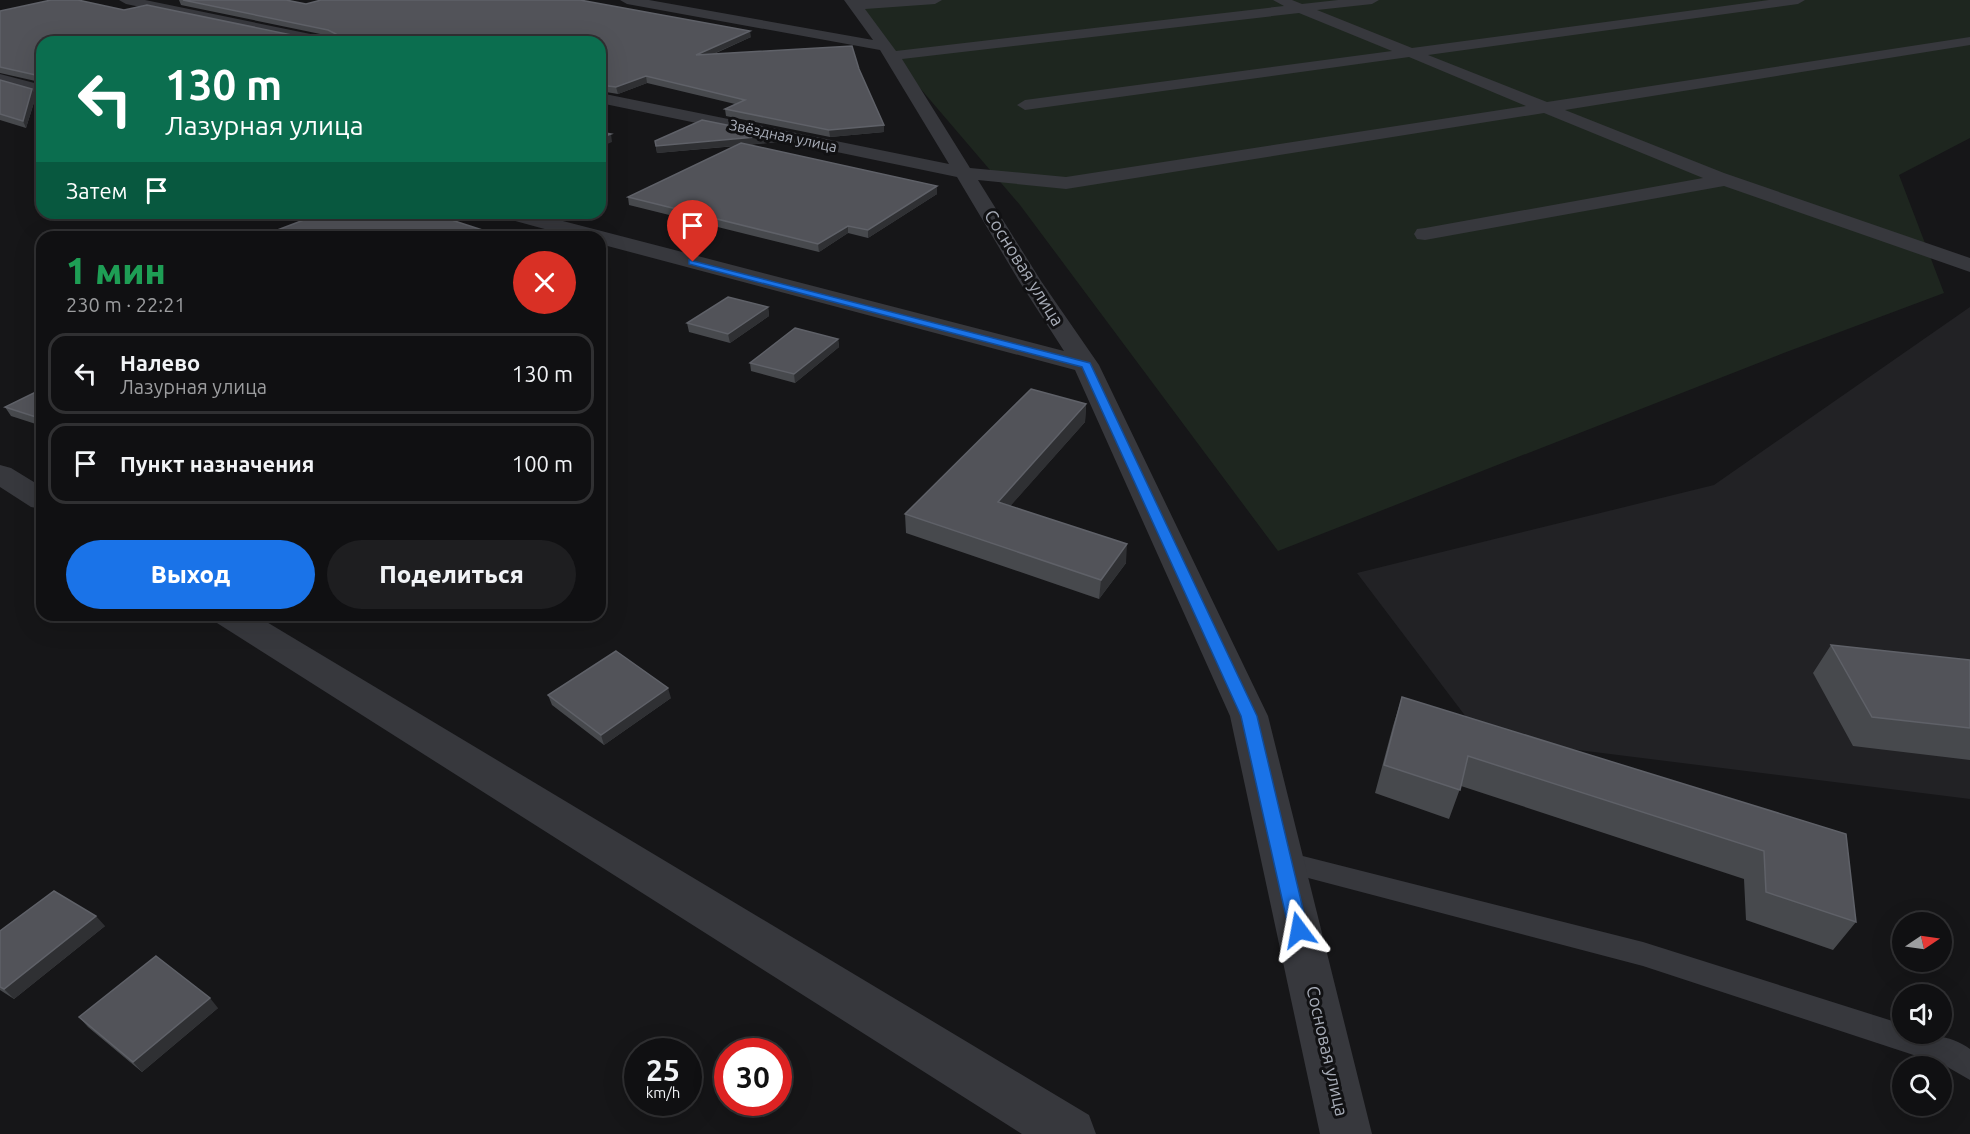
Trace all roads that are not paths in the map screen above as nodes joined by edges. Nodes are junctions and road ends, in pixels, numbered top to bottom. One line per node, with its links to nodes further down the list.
1 (126, 0): 9 (street)
2 (627, 0): 11 (street)
3 (935, 0): 7 (street)
4 (1280, 0): 8 (street)
5 (1372, 0): 8 (street)
6 (1798, 0): 12 (street)
7 (853, 3): 11 (street, Сосновая улица)
8 (1300, 8): 11 (street); 12 (street)
9 (301, 36)
10 (1970, 41): 17 (street, Звёздная улица)
11 (888, 51): 18 (street, Сосновая улица)
12 (1410, 53): 16 (street); 17 (street)
13 (0, 79): 14 (street)
14 (36, 88)
15 (606, 99): 18 (street, Звёздная улица)
16 (1025, 105)
17 (1548, 109): 18 (street, Звёздная улица); 19 (street)
18 (965, 173): 25 (street, Сосновая улица)
19 (1725, 180): 22 (street); 24 (street)
20 (531, 219): 21 (street)
21 (577, 231)
22 (1425, 234)
23 (606, 239): 25 (street)
24 (1970, 265)
25 (1086, 365): 29 (street, Сосновая улица)
26 (0, 474): 27 (street)
27 (36, 496)
28 (239, 621): 31 (street)
29 (1283, 862): 30 (lane); 32 (street, Сосновая улица)
30 (1970, 1066)
31 (1070, 1134)
32 (1346, 1134)

